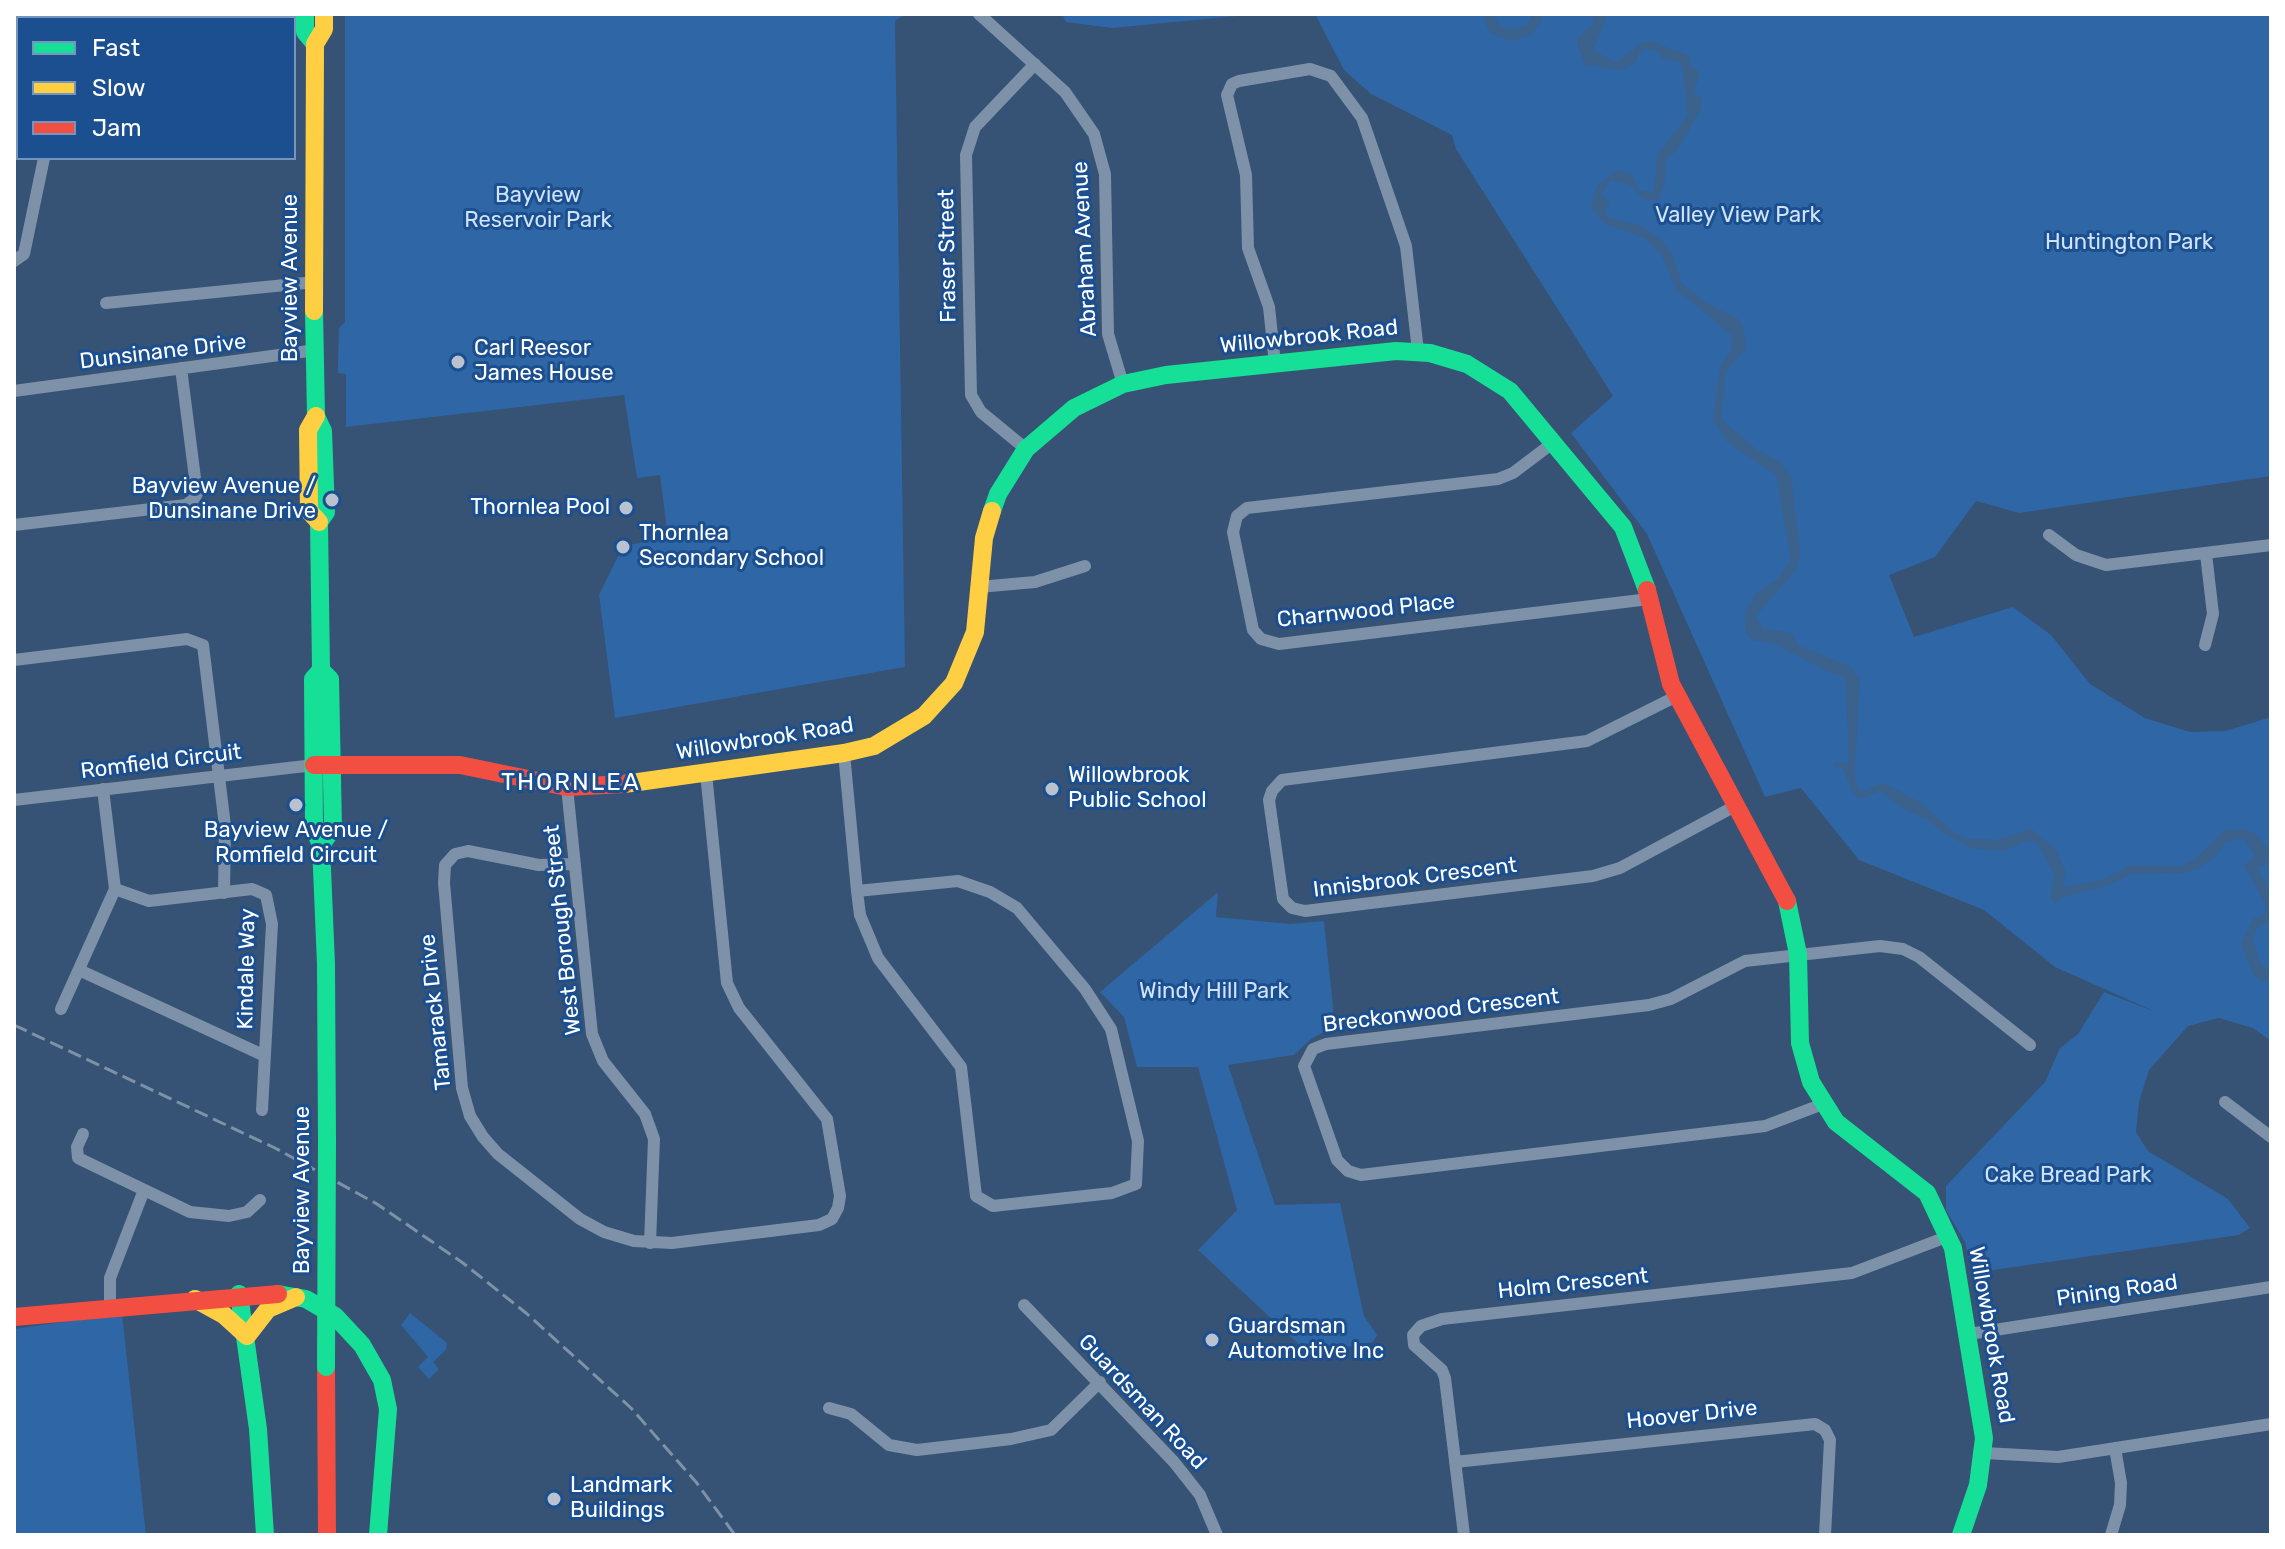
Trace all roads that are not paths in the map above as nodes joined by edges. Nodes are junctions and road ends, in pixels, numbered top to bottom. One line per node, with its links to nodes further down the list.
1 (305, 14): 4 (street, Bayview Avenue)
2 (324, 14): 4 (street, Bayview Avenue)
3 (979, 14): 5 (street, Abraham Avenue)
4 (315, 44): 8 (street, Bayview Avenue)
5 (1035, 64): 14 (street, Abraham Avenue); 17 (street, Fraser Street)
6 (44, 160): 7 (street)
7 (14, 261)
8 (315, 282): 9 (street); 10 (street, Bayview Avenue)
9 (106, 303)
10 (316, 350): 13 (street, Dunsinane Drive); 29 (street, Bayview Avenue)
11 (1418, 351): 12 (street, Willowbrook Road); 12 (street); 16 (street, Willowbrook Road)
12 (1275, 364): 14 (street, Willowbrook Road)
13 (181, 368): 15 (street, Dunsinane Drive); 18 (street)
14 (1123, 384): 17 (street, Willowbrook Road)
15 (14, 391)
16 (1554, 442): 24 (street, Willowbrook Road); 24 (street, Charnwood Place)
17 (1026, 449): 23 (street, Willowbrook Road)
18 (14, 525)
19 (2049, 535): 21 (street)
20 (2271, 545): 21 (street)
21 (2206, 554): 25 (street)
22 (1085, 566): 23 (street)
23 (979, 587): 28 (street, Willowbrook Road)
24 (1649, 599): 27 (street, Willowbrook Road)
25 (2205, 645)
26 (14, 660): 31 (street)
27 (1677, 696): 35 (street, Willowbrook Road); 35 (street, Innisbrook Crescent)
28 (844, 753): 30 (street, Willowbrook Road); 38 (street)
29 (323, 765): 31 (street, Romfield Circuit); 32 (street, Willowbrook Road); 70 (street, Bayview Avenue, bridge)
30 (706, 773): 32 (street, Willowbrook Road); 53 (street, Tamarack Drive)
31 (221, 775): 33 (street, Romfield Circuit); 39 (street)
32 (567, 787): 36 (street, West Borough Street)
33 (103, 789): 34 (street, Romfield Circuit); 37 (street)
34 (14, 800)
35 (1737, 805): 40 (street, Willowbrook Road)
36 (575, 864): 53 (street, West Borough Street); 53 (street, Tamarack Drive)
37 (115, 889): 39 (street, Kindale Way); 41 (street)
38 (857, 891): 38 (street)
39 (224, 893): 44 (street, Kindale Way)
40 (1798, 954): 43 (street, Breckonwood Crescent); 46 (street, Willowbrook Road); 46 (street, Breckonwood Crescent)
41 (79, 970): 42 (street); 44 (street, Kindale Way)
42 (61, 1009)
43 (2030, 1045)
44 (265, 1056): 47 (street, Kindale Way)
45 (2225, 1102): 49 (street)
46 (1823, 1104): 52 (street, Willowbrook Road)
47 (262, 1110)
48 (83, 1134): 50 (street)
49 (2271, 1137)
50 (144, 1190): 51 (street); 59 (street)
51 (260, 1200)
52 (1949, 1236): 61 (street, Willowbrook Road); 68 (street, Holm Crescent)
53 (650, 1243)
54 (2271, 1287): 61 (street, Pining Road)
55 (239, 1294): 56 (street); 57 (street); 62 (street)
56 (297, 1297): 62 (street); 71 (street)
57 (195, 1299): 59 (street); 62 (street)
58 (1024, 1305): 63 (street, Guardsman Road)
59 (110, 1307): 60 (street)
60 (14, 1317)
61 (1969, 1334): 67 (street, Willowbrook Road)
62 (247, 1336): 69 (street)
63 (1100, 1382): 64 (street); 72 (street, Guardsman Road)
64 (829, 1408)
65 (2271, 1424): 66 (street)
66 (2115, 1448): 67 (street); 76 (street)
67 (1984, 1453): 75 (street, Willowbrook Road)
68 (1455, 1462): 73 (street, Holm Crescent); 74 (street, Hoover Drive)
69 (265, 1535)
70 (327, 1535)
71 (378, 1535)
72 (1217, 1535)
73 (1464, 1535)
74 (1825, 1535)
75 (1961, 1535)
76 (2111, 1535)

